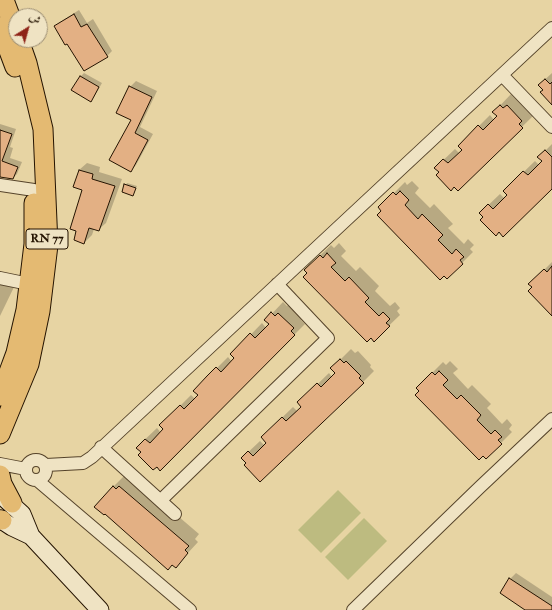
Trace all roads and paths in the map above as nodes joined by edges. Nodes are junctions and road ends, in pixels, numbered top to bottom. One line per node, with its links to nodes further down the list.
1 (4, 0): 2 (main road)
2 (8, 11)
3 (0, 27): 9 (main road, RN 77)
4 (552, 28): 6 (street)
5 (22, 48): 15 (main road, RN 77)
6 (502, 75): 7 (street); 12 (street)
7 (552, 127)
8 (0, 185): 9 (street)
9 (34, 190): 11 (main road, RN 77)
10 (0, 278): 11 (street)
11 (29, 284): 13 (main road, RN 77)
12 (277, 284): 16 (street); 23 (street)
13 (0, 396)
14 (552, 419): 29 (street)
15 (0, 434)
16 (101, 447): 18 (street); 23 (street)
17 (0, 464): 19 (street)
18 (46, 465): 19 (street); 21 (street)
19 (26, 469): 21 (street)
20 (0, 475): 22 (main road)
21 (37, 480): 28 (street)
22 (6, 498): 26 (main road)
23 (161, 500): 24 (street)
24 (175, 514)
25 (1, 520): 26 (main road)
26 (31, 536): 27 (main road)
27 (100, 610)
28 (190, 610)
29 (353, 610)

